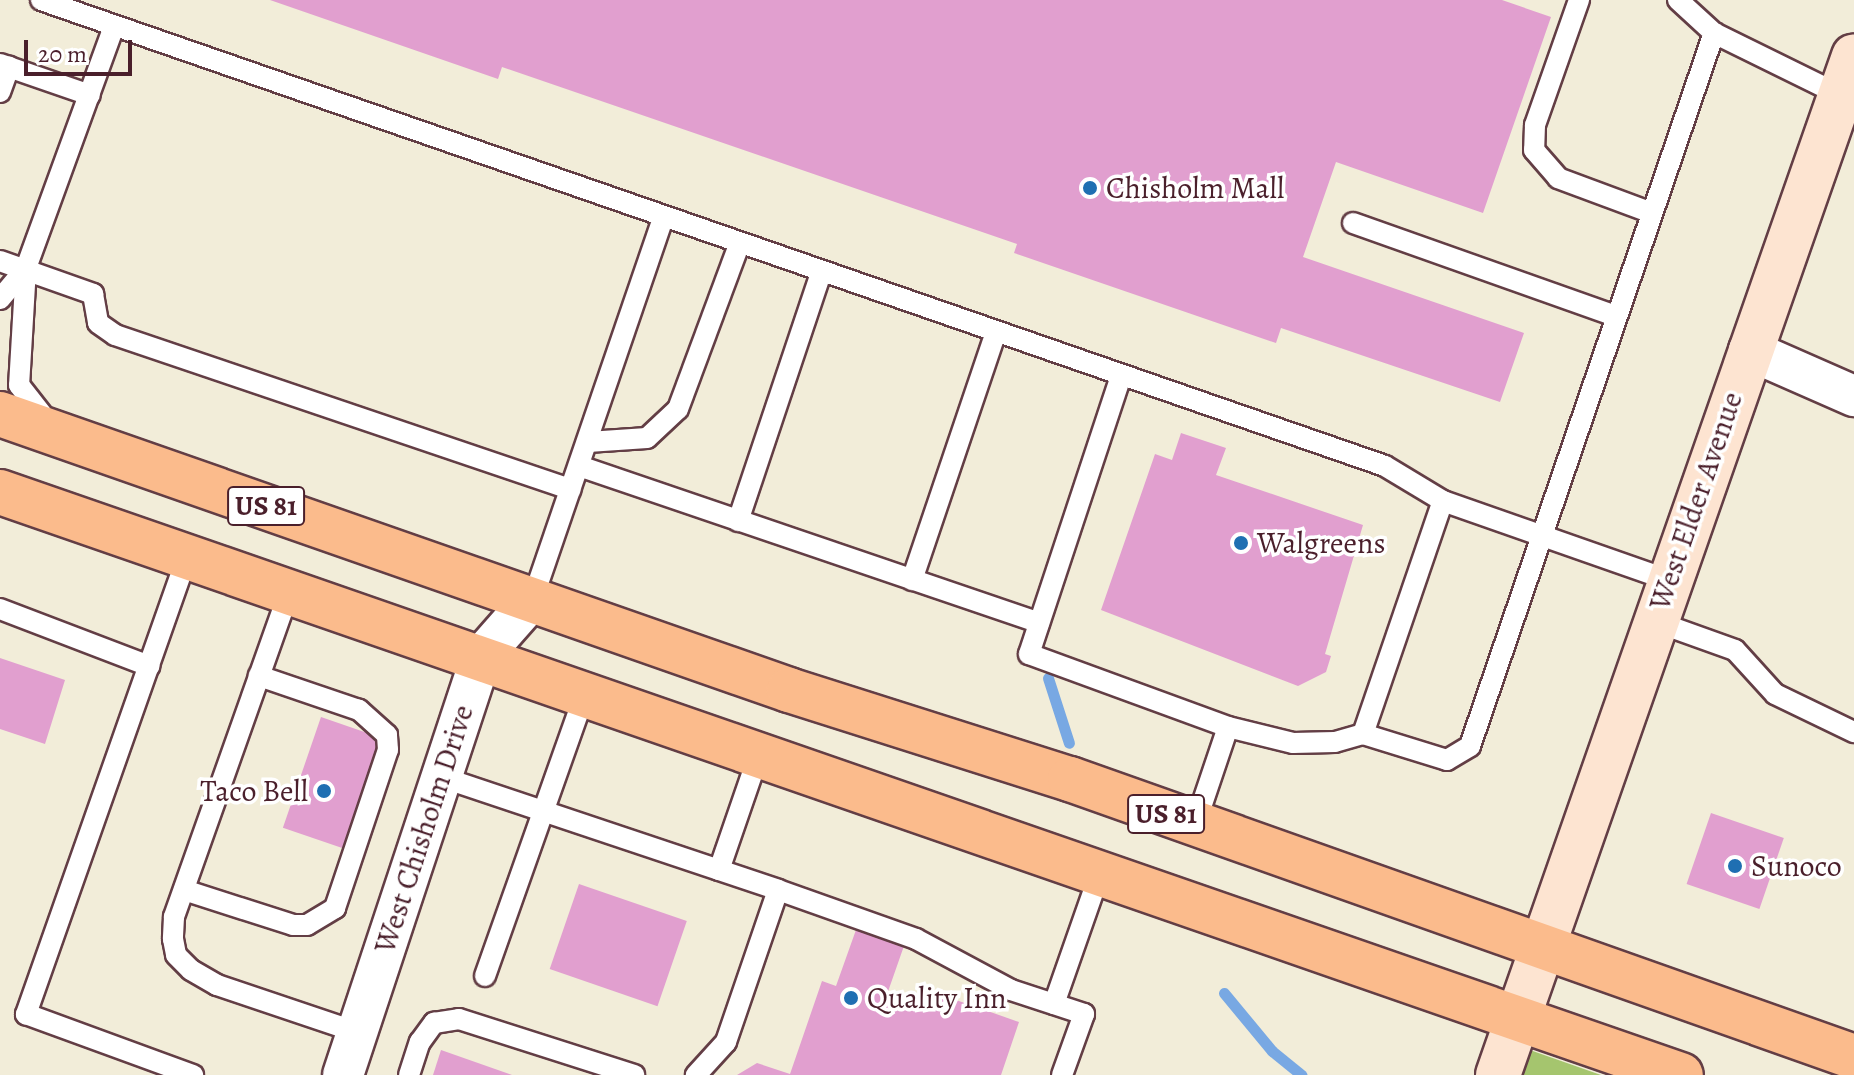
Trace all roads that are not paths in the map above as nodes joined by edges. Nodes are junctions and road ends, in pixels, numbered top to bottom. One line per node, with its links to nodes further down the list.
1 (41, 0): 4 (lane)
2 (1579, 0): 10 (lane)
3 (1678, 0): 5 (lane)
4 (114, 26): 9 (lane); 11 (lane)
5 (1714, 33): 7 (lane); 10 (lane)
6 (4, 65): 8 (lane); 9 (lane)
7 (1847, 76): 20 (street, West Elder Avenue)
8 (0, 92)
9 (90, 95): 15 (lane)
10 (1652, 213): 18 (lane)
11 (663, 218): 13 (lane); 25 (lane)
12 (1353, 223): 18 (lane)
13 (739, 245): 16 (lane); 25 (lane)
14 (0, 261): 15 (lane)
15 (26, 268): 17 (lane); 24 (lane); 27 (lane)
16 (821, 273): 19 (lane); 30 (lane)
17 (0, 299)
18 (1616, 316): 31 (lane)
19 (996, 332): 21 (lane); 33 (lane)
20 (1749, 350): 22 (street); 34 (street, West Elder Avenue)
21 (1121, 376): 29 (lane); 39 (lane)
22 (1854, 396)
23 (0, 414): 24 (main road, US 81)
24 (56, 434): 36 (main road, US 81)
25 (588, 442): 26 (lane)
26 (579, 466): 27 (lane); 30 (lane)
27 (571, 489): 36 (lane)
28 (0, 492): 32 (main road, US 81)
29 (1443, 501): 31 (lane); 46 (lane)
30 (738, 521): 33 (lane)
31 (1541, 534): 34 (lane); 46 (lane)
32 (187, 557): 35 (main road, US 81); 41 (lane)
33 (912, 580): 39 (lane)
34 (1668, 580): 38 (street, West Elder Avenue)
35 (289, 592): 40 (main road, US 81); 42 (lane)
36 (533, 598): 40 (street, West Chisholm Drive); 50 (main road, US 81)
37 (0, 609): 41 (lane)
38 (1654, 621): 45 (lane); 55 (street, West Elder Avenue)
39 (1039, 623): 44 (lane)
40 (481, 657): 43 (main road, US 81); 48 (street, West Chisholm Drive)
41 (149, 666): 61 (lane)
42 (259, 676): 53 (lane); 53 (lane)
43 (585, 693): 47 (main road, US 81); 49 (lane)
44 (1228, 727): 46 (lane); 50 (lane)
45 (1854, 732)
46 (1363, 734)
47 (759, 754): 51 (lane); 52 (main road, US 81)
48 (441, 777): 49 (lane); 59 (street, West Chisholm Drive)
49 (544, 812): 51 (lane); 56 (lane)
50 (1195, 825): 55 (main road, US 81)
51 (719, 870): 54 (lane)
52 (1100, 873): 57 (lane); 58 (main road, US 81)
53 (184, 890): 59 (lane)
54 (778, 890): 57 (lane); 65 (lane)
55 (1541, 948): 58 (street, West Elder Avenue); 60 (main road, US 81)
56 (485, 976)
57 (1054, 1004): 66 (lane)
58 (1517, 1018): 67 (street, West Elder Avenue); 68 (main road, US 81)
59 (357, 1032): 62 (street, West Chisholm Drive)
60 (1854, 1057)
61 (193, 1075)
62 (343, 1075)
63 (409, 1075): 64 (lane)
64 (634, 1075)
65 (696, 1075)
66 (1062, 1075)
67 (1498, 1075)
68 (1681, 1075)

